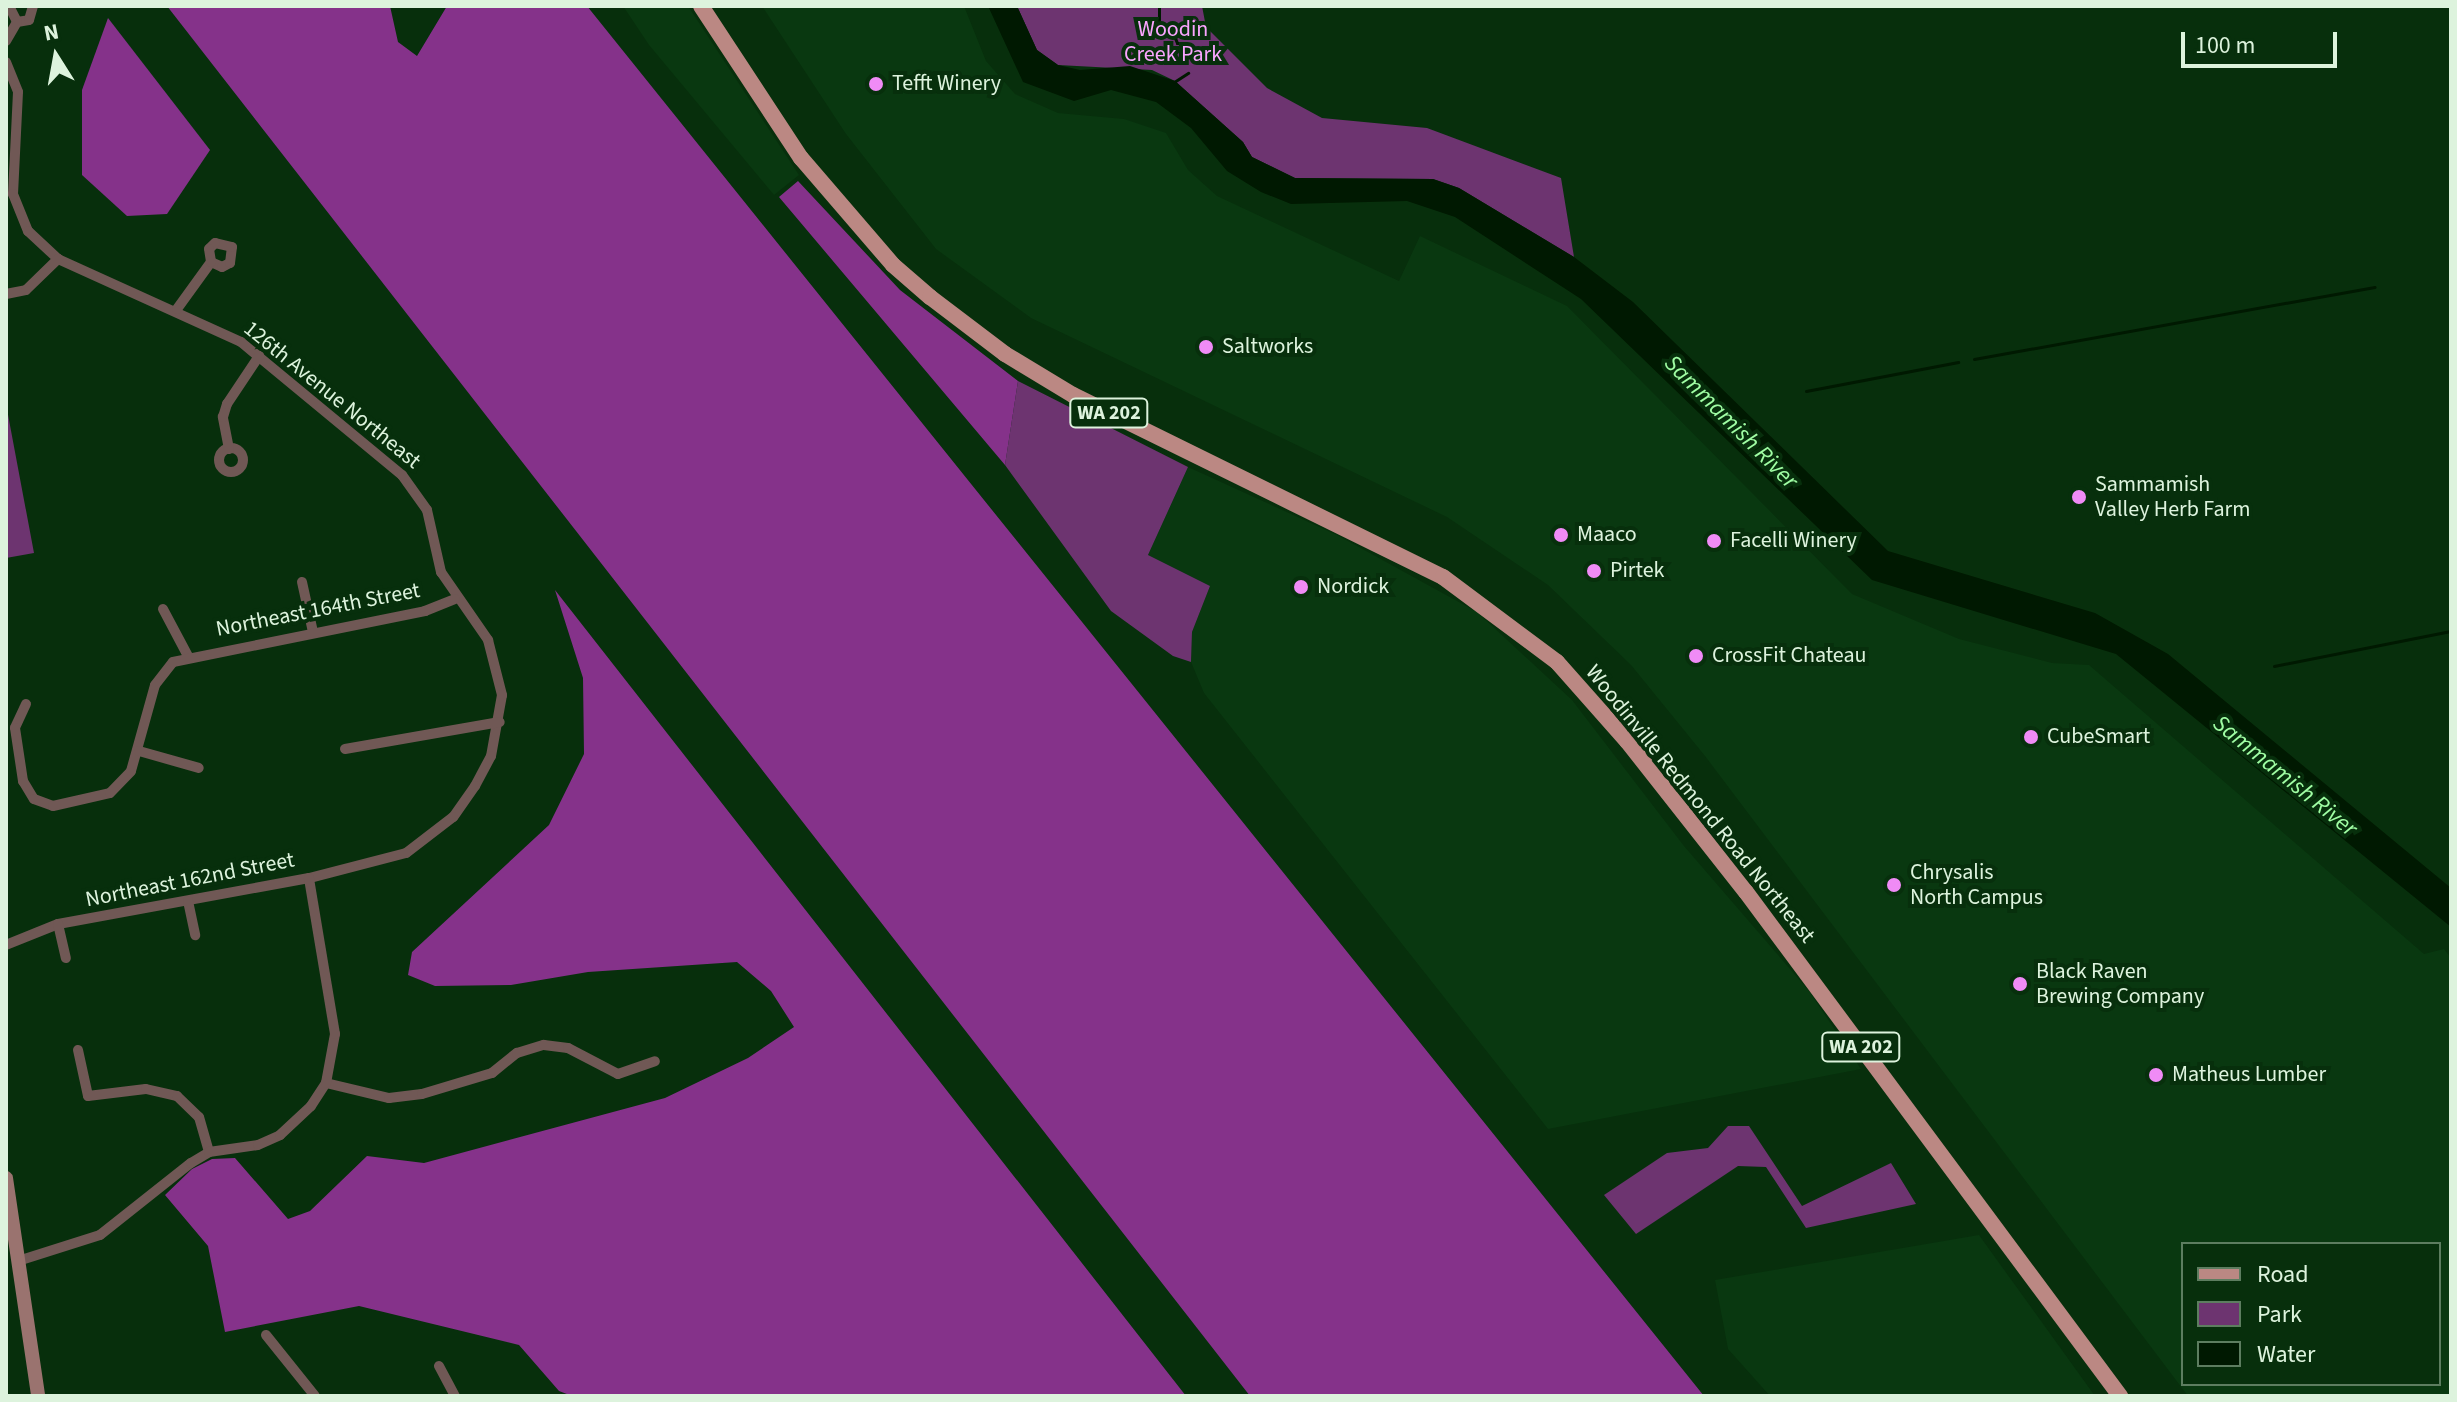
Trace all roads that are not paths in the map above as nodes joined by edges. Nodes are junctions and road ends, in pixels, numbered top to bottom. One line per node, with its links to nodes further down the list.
1 (9, 6): 4 (street)
2 (33, 6): 4 (street)
3 (701, 6): 42 (main road, Woodinville Redmond Road Northeast / WA 202)
4 (17, 22): 5 (street)
5 (6, 41)
6 (6, 62): 7 (street, 126th Avenue Northeast)
7 (8, 177): 8 (street, 126th Avenue Northeast)
8 (58, 259): 10 (street); 11 (street, 126th Avenue Northeast)
9 (211, 262): 11 (street)
10 (6, 294)
11 (177, 309): 12 (street, 126th Avenue Northeast)
12 (259, 356): 13 (street); 15 (street, 126th Avenue Northeast)
13 (229, 449)
14 (302, 582): 17 (street)
15 (455, 599): 17 (street, Northeast 164th Street); 20 (street, 126th Avenue Northeast)
16 (163, 609): 18 (street)
17 (313, 632): 18 (street, Northeast 164th Street)
18 (188, 656): 22 (street)
19 (26, 704): 22 (street)
20 (500, 722): 21 (street); 24 (street, 126th Avenue Northeast)
21 (345, 749)
22 (139, 751): 23 (street)
23 (199, 768)
24 (384, 862): 25 (street, Northeast 162nd Street)
25 (309, 878): 26 (street, Northeast 162nd Street); 33 (street)
26 (188, 901): 27 (street, Northeast 162nd Street); 28 (street)
27 (58, 924): 29 (street, Northeast 162nd Street); 30 (street)
28 (195, 935)
29 (6, 945)
30 (66, 958)
31 (78, 1050): 34 (street)
32 (655, 1061): 33 (street)
33 (326, 1083): 34 (street)
34 (209, 1152): 36 (street)
35 (6, 1178): 36 (street)
36 (12, 1262): 39 (street)
37 (266, 1335): 40 (street)
38 (439, 1366): 41 (street)
39 (38, 1396)
40 (315, 1396)
41 (455, 1396)
42 (2120, 1396)

